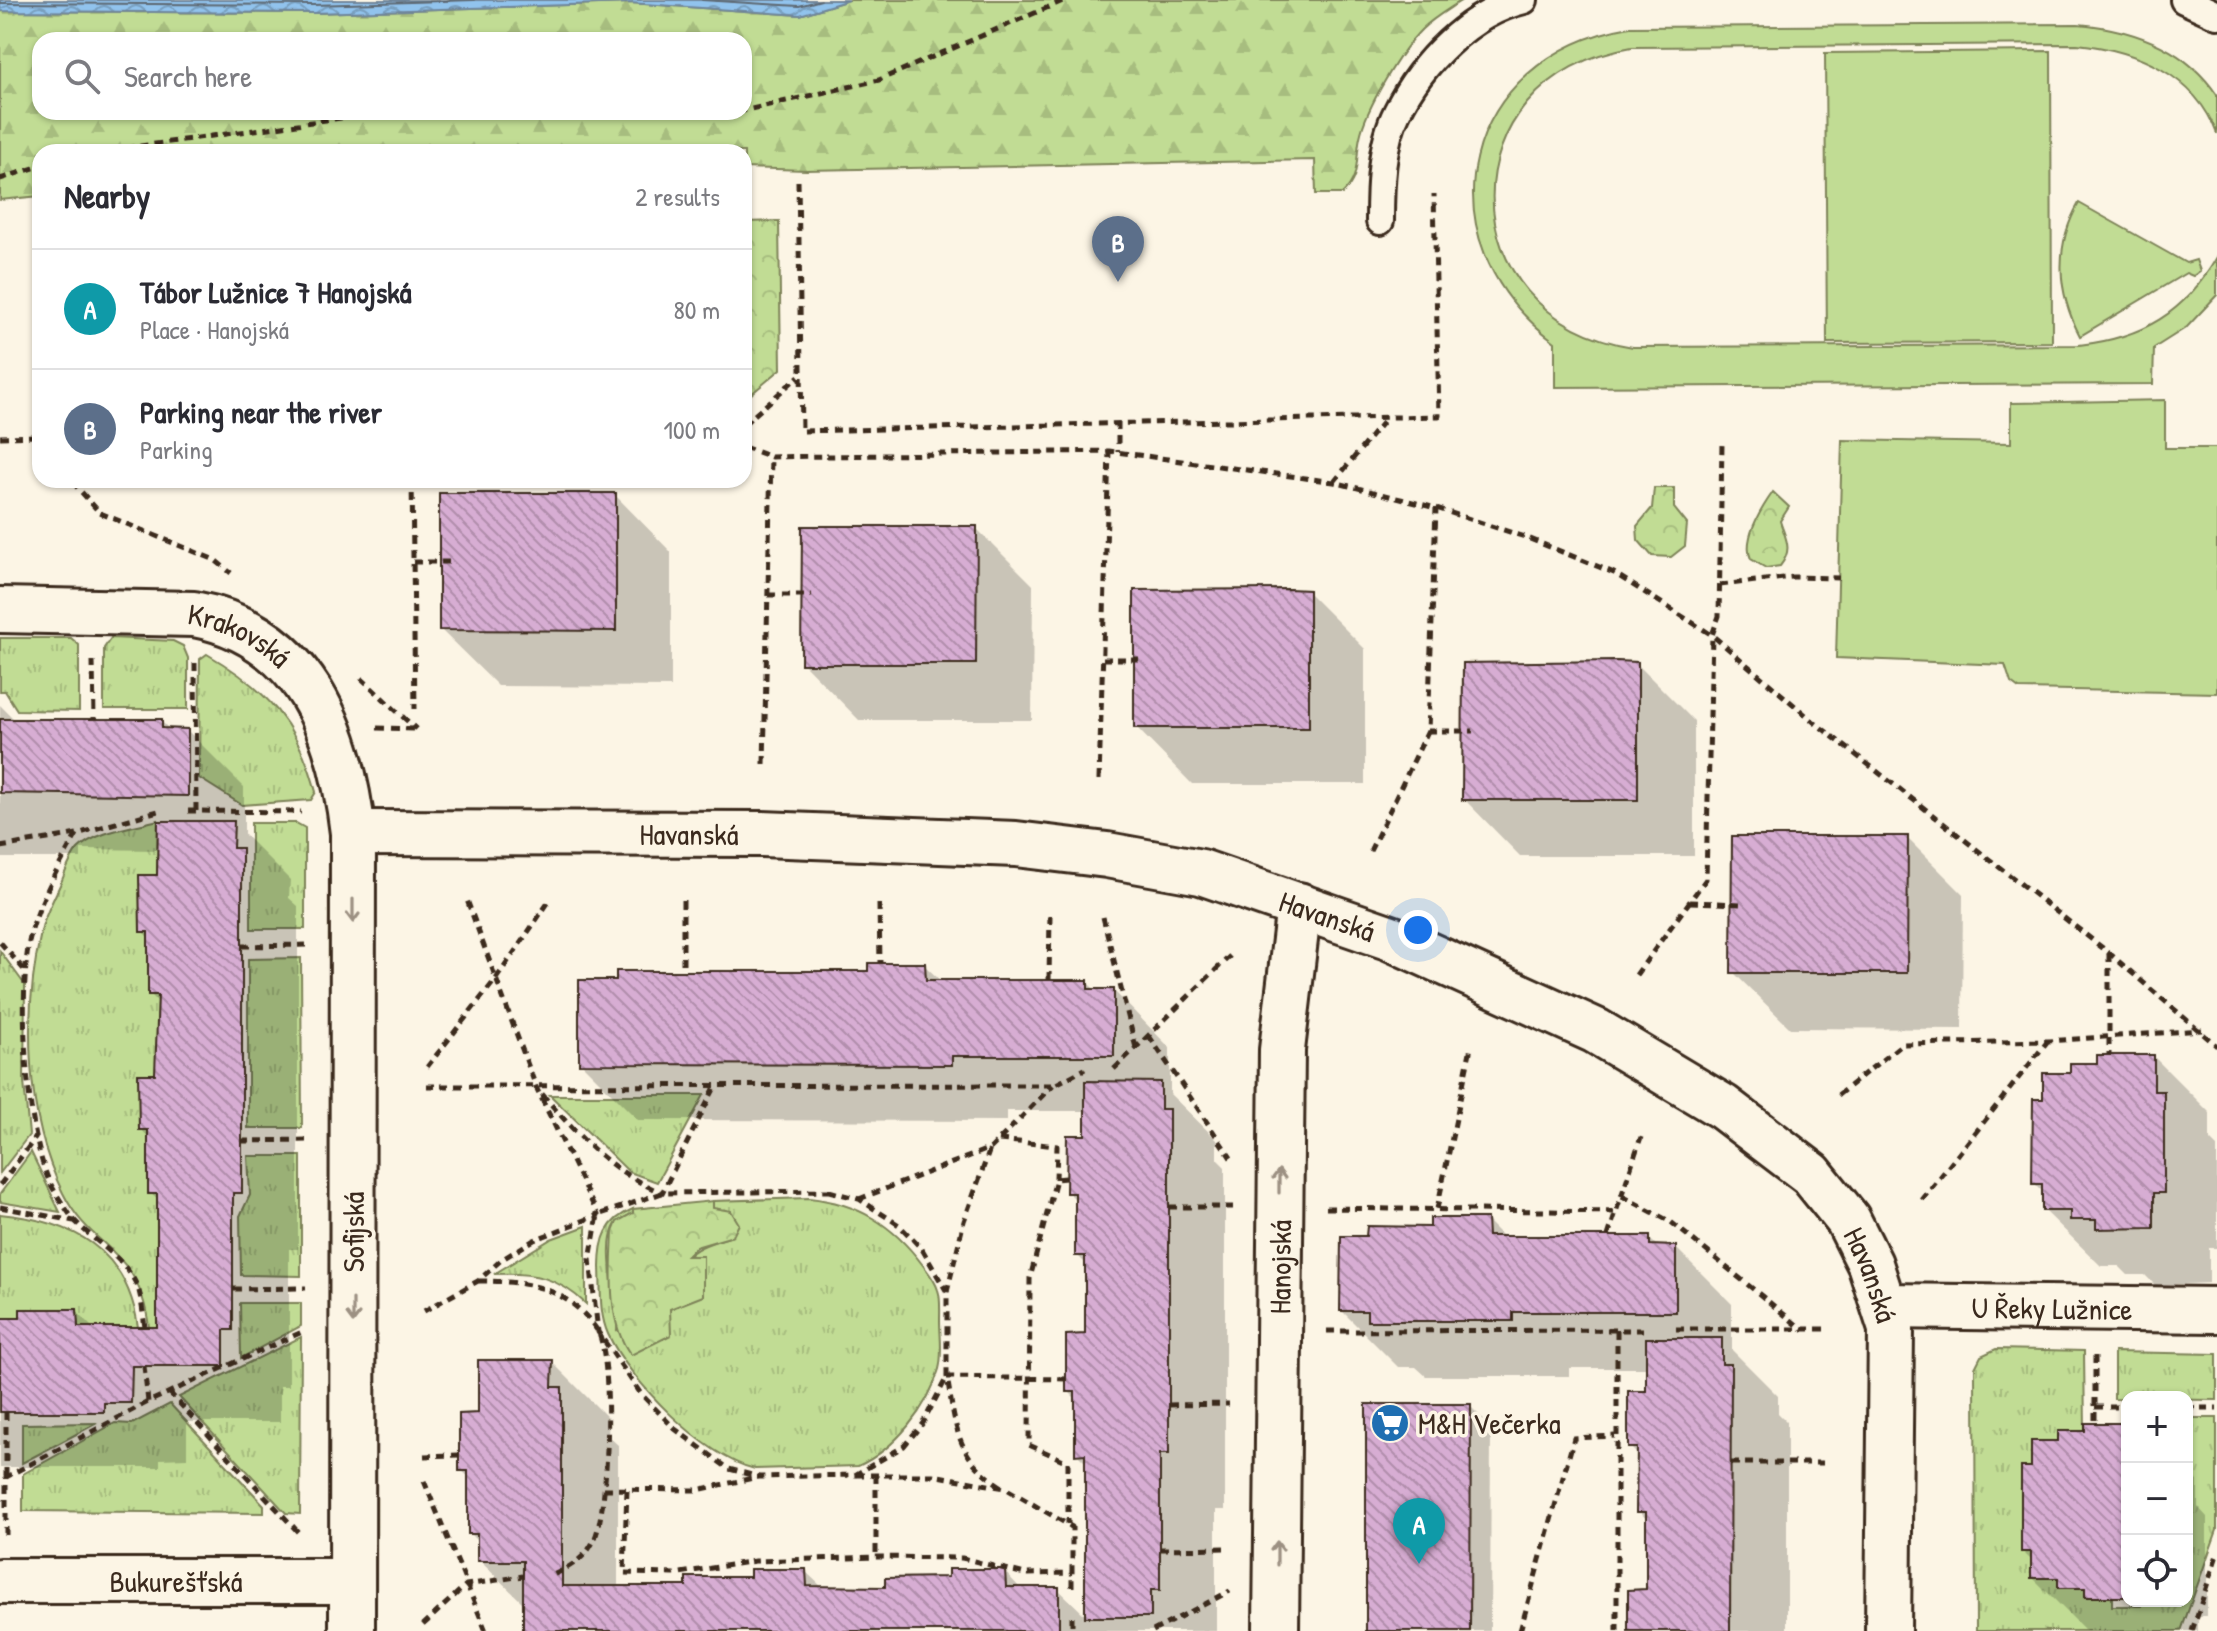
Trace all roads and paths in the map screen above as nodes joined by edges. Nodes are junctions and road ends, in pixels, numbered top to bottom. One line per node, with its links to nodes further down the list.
1 (1065, 0): 5 (path)
2 (1524, 0): 12 (lane)
3 (2184, 0): 4 (lane)
4 (2217, 15)
5 (752, 109)
6 (326, 120): 7 (path)
7 (155, 144)
8 (32, 169): 9 (path)
9 (0, 179)
10 (798, 181): 13 (path)
11 (1434, 194): 15 (path)
12 (1380, 221)
13 (800, 375): 14 (path); 16 (path)
14 (752, 417)
15 (1387, 417): 16 (path); 24 (path)
16 (1118, 422): 22 (path)
17 (32, 436): 18 (path)
18 (0, 437)
19 (1722, 443): 32 (path)
20 (752, 450): 23 (path)
21 (1109, 451): 22 (path); 23 (path); 39 (path)
22 (1118, 452): 24 (path)
23 (771, 457): 33 (path)
24 (1334, 482): 27 (path)
25 (78, 488): 30 (path)
26 (412, 488): 28 (path)
27 (1436, 508): 37 (path); 45 (path)
28 (413, 562): 29 (path); 41 (path)
29 (449, 562)
30 (234, 576)
31 (1839, 578): 32 (path)
32 (1720, 585): 37 (path)
33 (768, 595): 34 (path); 47 (path)
34 (812, 595)
35 (0, 610): 36 (street, Krakovská)
36 (194, 614): 50 (street, Krakovská); 50 (path)
37 (1712, 635): 57 (path); 67 (path)
38 (93, 646): 42 (path)
39 (1103, 659): 40 (path); 48 (path)
40 (1144, 659)
41 (415, 709)
42 (94, 719)
43 (374, 727): 44 (path)
44 (416, 729)
45 (1428, 731): 46 (path); 53 (path)
46 (1473, 731)
47 (764, 764)
48 (1099, 780)
49 (158, 811): 51 (path)
50 (352, 822): 60 (street, Havanská); 118 (street, Sofijská, one-way to 118)
51 (77, 834): 52 (path); 70 (path)
52 (0, 847)
53 (1370, 851)
54 (467, 900): 72 (path)
55 (550, 900): 72 (path)
56 (683, 900): 69 (path)
57 (1690, 902): 59 (path); 71 (path)
58 (879, 904): 68 (path)
59 (1742, 904)
60 (1299, 905): 117 (street, Havanská); 127 (street, Hanojská, one-way to 60)
61 (1050, 914): 73 (path)
62 (1103, 917): 80 (path)
63 (0, 942): 70 (path)
64 (316, 945): 65 (path)
65 (242, 946)
66 (1233, 953): 75 (path)
67 (2109, 953): 74 (path); 76 (path)
68 (880, 963)
69 (683, 971)
70 (26, 972): 90 (path)
71 (1636, 975)
72 (496, 979): 82 (path); 87 (path)
73 (1049, 980)
74 (2202, 1030): 76 (path); 78 (path)
75 (1149, 1036): 80 (path); 96 (path)
76 (2109, 1037): 77 (path); 81 (path)
77 (2048, 1041): 89 (path); 103 (path)
78 (2217, 1046)
79 (1471, 1047): 108 (path)
80 (1136, 1048): 84 (path)
81 (2109, 1055)
82 (427, 1067)
83 (1085, 1069): 85 (path)
84 (1114, 1069)
85 (1054, 1085): 88 (path); 93 (path)
86 (427, 1086): 87 (path)
87 (536, 1087): 88 (path); 100 (path); 110 (path)
88 (715, 1087): 100 (path)
89 (1838, 1095)
90 (36, 1136): 99 (path); 111 (path)
91 (1641, 1137): 101 (path)
92 (316, 1140): 94 (path)
93 (999, 1140): 95 (path); 98 (path)
94 (242, 1141)
95 (991, 1148): 102 (path); 116 (path)
96 (1234, 1163)
97 (1066, 1178): 98 (path)
98 (1056, 1179): 132 (path)
99 (0, 1185)
100 (662, 1193): 102 (path); 110 (path)
101 (1622, 1196): 109 (path); 123 (path)
102 (859, 1199): 116 (path)
103 (1922, 1200)
104 (0, 1207): 111 (path)
105 (1169, 1207): 106 (path)
106 (1242, 1207)
107 (1312, 1208): 108 (path)
108 (1437, 1209): 109 (path)
109 (1617, 1212): 112 (path)
110 (598, 1215): 113 (path); 128 (path)
111 (75, 1221): 121 (path)
112 (1608, 1236)
113 (478, 1281): 120 (path); 128 (path)
114 (315, 1288): 115 (path)
115 (233, 1289)
116 (947, 1292): 131 (path)
117 (1886, 1306): 119 (street, U Řeky Lužnice); 179 (street, Havanská)
118 (353, 1310): 134 (path); 167 (street, Sofijská, one-way to 167)
119 (2217, 1310)
120 (424, 1311)
121 (145, 1327)
122 (1676, 1329): 123 (path)
123 (1802, 1329): 124 (path)
124 (1824, 1329)
125 (1617, 1330): 126 (path); 127 (path); 144 (path)
126 (1646, 1330)
127 (1278, 1331): 162 (street, Hanojská, one-way to 127)
128 (598, 1332): 152 (path); 155 (path)
129 (2095, 1343): 138 (path)
130 (144, 1366): 135 (path)
131 (947, 1377): 132 (path); 149 (path); 154 (path)
132 (1030, 1379): 133 (path); 157 (path)
133 (1066, 1379)
134 (169, 1392): 135 (path); 158 (path)
135 (148, 1402): 151 (path)
136 (1242, 1404): 137 (path)
137 (1169, 1405)
138 (2095, 1407): 139 (path); 143 (path)
139 (2121, 1407)
140 (2193, 1408): 141 (path)
141 (2217, 1408)
142 (6, 1412): 151 (path)
143 (2095, 1423)
144 (1615, 1436): 177 (path); 178 (path)
145 (459, 1455): 146 (path)
146 (424, 1456)
147 (1731, 1463): 148 (path)
148 (1824, 1463)
149 (855, 1475): 150 (path); 152 (path)
150 (876, 1475): 154 (path); 161 (path)
151 (6, 1477): 166 (path)
152 (759, 1477): 156 (path)
153 (424, 1481): 168 (path)
154 (1005, 1488): 157 (path)
155 (604, 1489): 156 (path); 164 (path)
156 (627, 1490): 161 (path)
157 (1068, 1524): 163 (path)
158 (301, 1535)
159 (1160, 1549): 162 (path)
160 (2217, 1555): 180 (path)
161 (876, 1557): 163 (path)
162 (1260, 1557): 175 (path); 176 (street, Hanojská)
163 (1072, 1573): 169 (path)
164 (553, 1575)
165 (523, 1576): 168 (path)
166 (3, 1581): 167 (street, Bukurešťská)
167 (351, 1581): 172 (street, Sofijská)
168 (466, 1585): 171 (path); 173 (path)
169 (1072, 1587)
170 (1072, 1617): 174 (path)
171 (423, 1625)
172 (352, 1631)
173 (486, 1631)
174 (1072, 1631)
175 (1153, 1631)
176 (1276, 1631)
177 (1520, 1631)
178 (1617, 1631)
179 (1888, 1631)
180 (2192, 1631)

